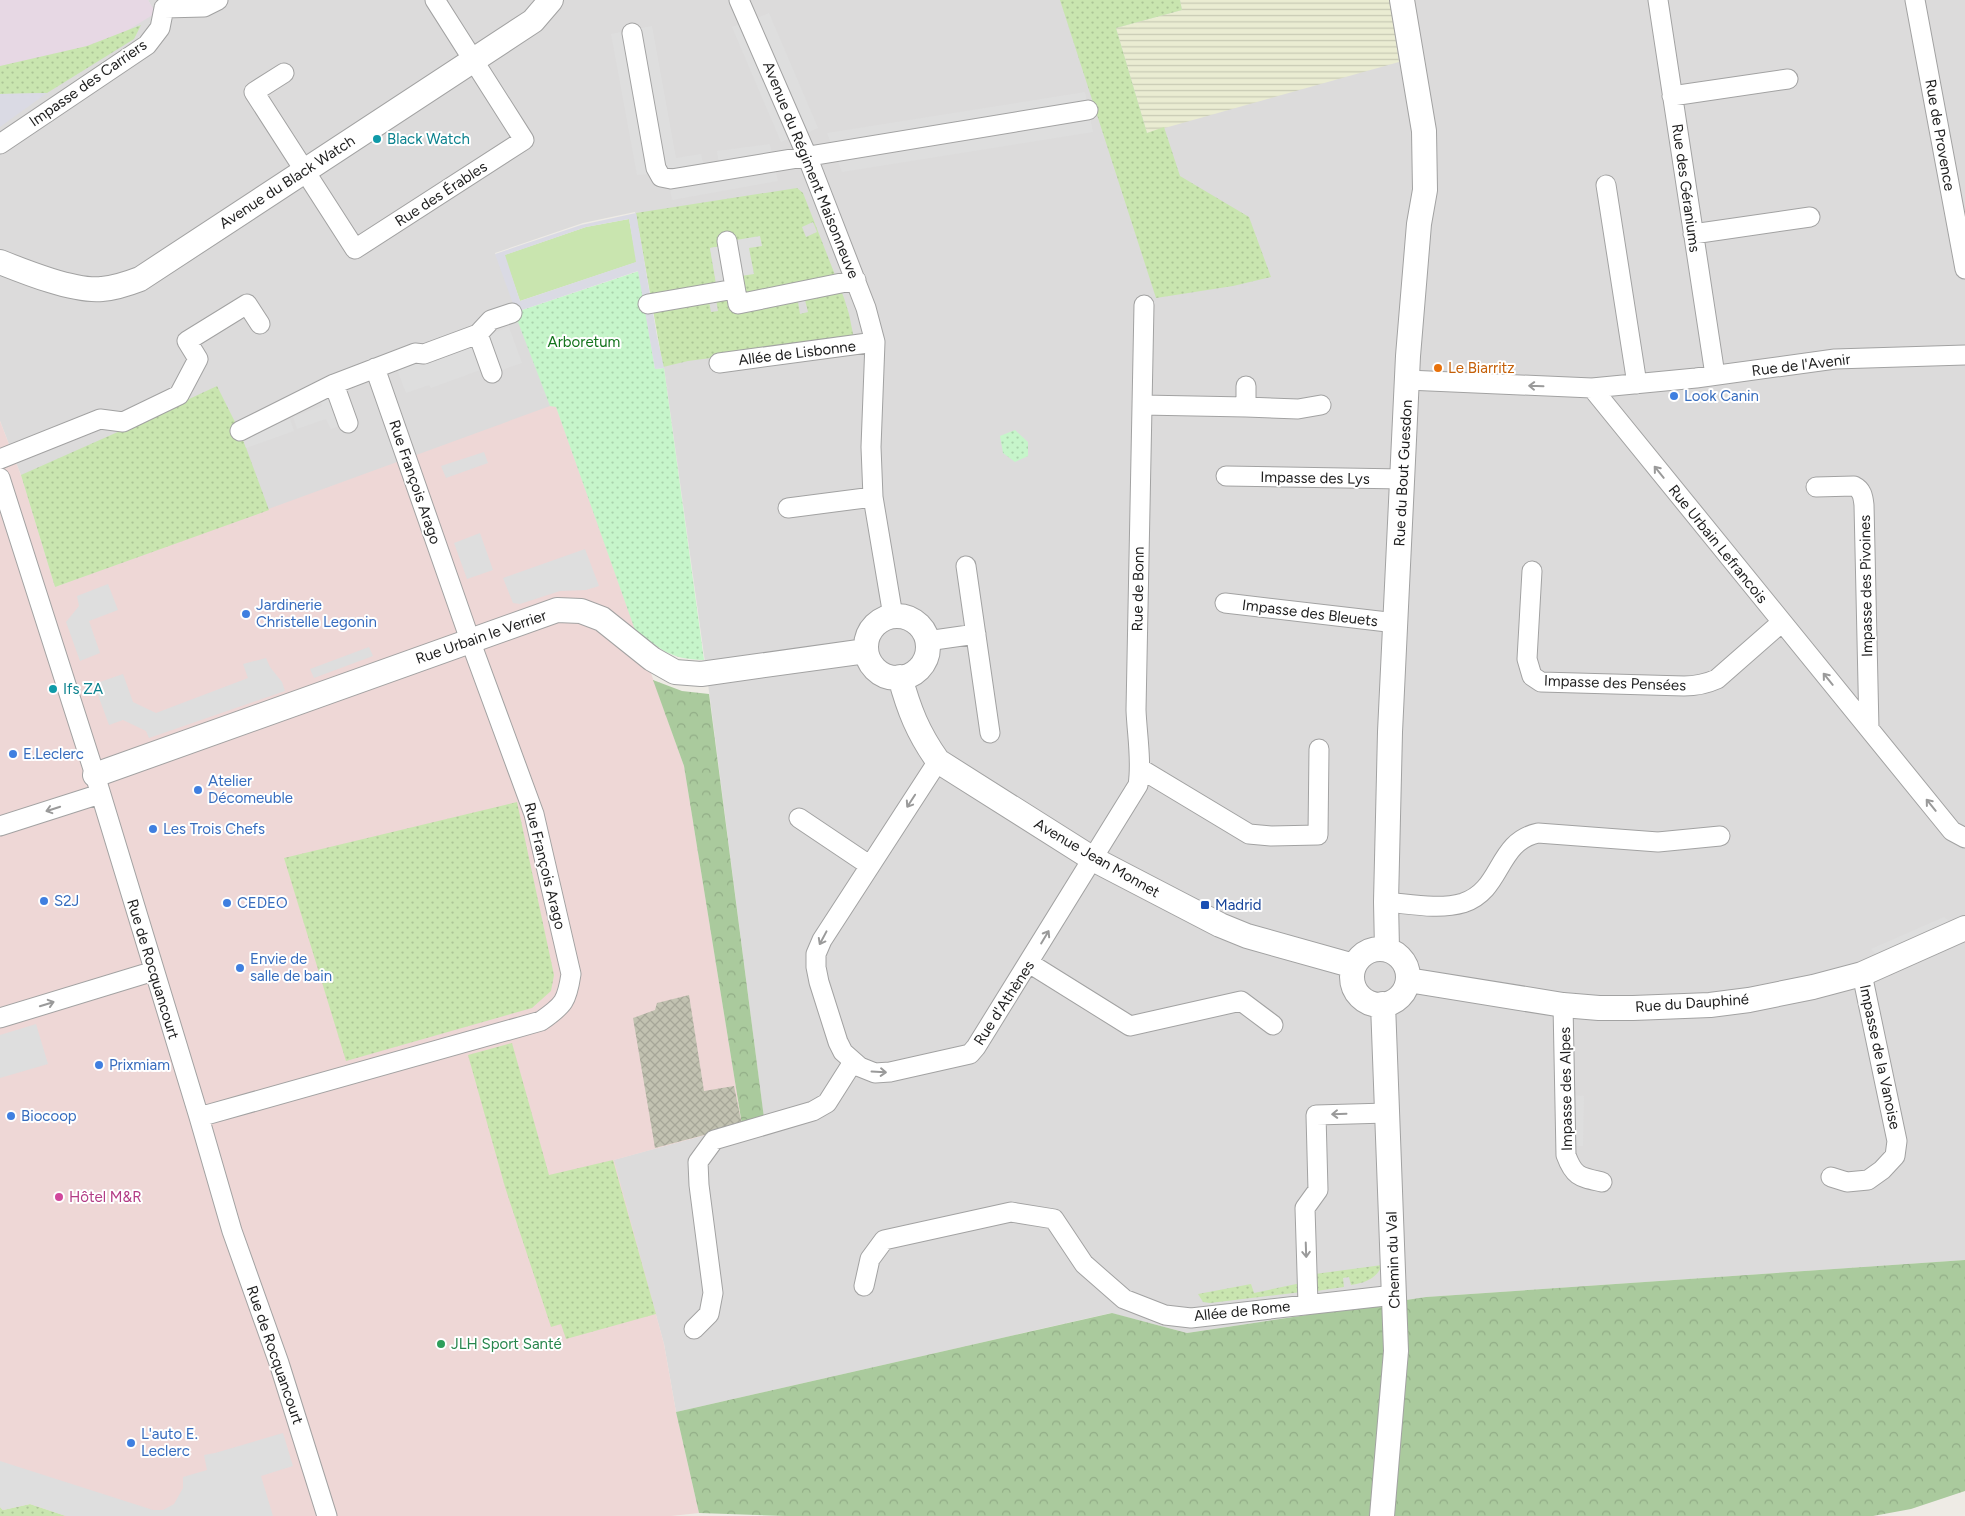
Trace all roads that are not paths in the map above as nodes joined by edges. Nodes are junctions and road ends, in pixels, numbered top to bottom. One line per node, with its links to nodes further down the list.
1 (218, 0): 8 (street, Impasse des Carriers)
2 (435, 0): 10 (street)
3 (551, 0): 10 (street, Avenue du Black Watch)
4 (739, 0): 16 (street, Avenue du Régiment Maisonneuve)
5 (1402, 0): 37 (street, Rue du Bout Guesdon)
6 (1658, 0): 13 (street, Rue des Géraniums)
7 (1915, 0): 23 (street, Rue de Provence)
8 (162, 4): 15 (street, Impasse des Carriers)
9 (632, 34): 16 (street)
10 (473, 60): 17 (street, Avenue du Black Watch); 17 (street, Rue des Érables)
11 (284, 73): 17 (street)
12 (1788, 79): 13 (street)
13 (1672, 96): 20 (street, Rue des Géraniums)
14 (1088, 110): 16 (street)
15 (0, 144)
16 (807, 156): 24 (street, Avenue du Régiment Maisonneuve)
17 (305, 171): 22 (street, Avenue du Black Watch)
18 (1606, 185): 39 (street)
19 (1810, 216): 20 (street)
20 (1693, 234): 36 (street, Rue des Géraniums)
21 (727, 241): 25 (street)
22 (0, 262)
23 (1965, 270)
24 (856, 280): 25 (street); 31 (street, Avenue du Régiment Maisonneuve)
25 (735, 289): 26 (street)
26 (648, 304)
27 (1144, 305): 42 (street, Rue de Bonn)
28 (512, 313): 30 (street)
29 (260, 324): 47 (street)
30 (478, 334): 34 (street); 35 (street)
31 (875, 342): 33 (street, Allée de Lisbonne); 52 (street)
32 (1965, 354): 36 (street, Rue de l'Avenir)
33 (719, 363)
34 (375, 368): 38 (street); 61 (street, Rue François Arago)
35 (492, 373)
36 (1715, 376): 39 (street, Rue de l'Avenir)
37 (1407, 380): 41 (street, one-way to 37); 50 (street, Rue du Bout Guesdon)
38 (334, 384): 45 (street); 46 (street)
39 (1638, 384): 41 (street, Rue de l'Avenir)
40 (1246, 386): 44 (street)
41 (1592, 388): 58 (street, Rue Urbain Lefrancois, one-way to 41)
42 (1142, 405): 44 (street); 69 (street, Rue de Bonn)
43 (1321, 405): 44 (street)
44 (1246, 406)
45 (348, 423)
46 (240, 431)
47 (0, 459)
48 (1226, 476): 50 (street, Impasse des Lys)
49 (0, 478): 70 (street, Rue de Rocquancourt)
50 (1404, 479): 59 (street, Rue du Bout Guesdon)
51 (1816, 487): 65 (street, Impasse des Pivoines)
52 (873, 496): 53 (street); 57 (street)
53 (788, 508)
54 (966, 566): 60 (street)
55 (1532, 571): 58 (street, Impasse des Pensées)
56 (1225, 603): 59 (street, Impasse des Bleuets)
57 (893, 616): 62 (street); 63 (street)
58 (1782, 622): 65 (street, Rue Urbain Lefrancois, one-way to 58)
59 (1396, 624): 77 (street, Rue du Bout Guesdon)
60 (976, 634): 62 (street); 66 (street)
61 (470, 640): 63 (street, Rue Urbain le Verrier); 70 (street, Rue Urbain le Verrier); 91 (street, Rue François Arago)
62 (927, 641): 64 (street)
63 (866, 651): 64 (street)
64 (900, 677): 68 (street, Avenue Jean Monnet)
65 (1869, 729): 74 (street, Rue Urbain Lefrancois, one-way to 65)
66 (990, 733)
67 (1319, 749): 69 (street)
68 (938, 761): 75 (street, Avenue Jean Monnet); 76 (street, Rue d'Athènes, one-way to 76)
69 (1141, 769): 75 (street, Rue de Bonn)
70 (97, 785): 72 (street, one-way to 72); 82 (street, Rue de Rocquancourt)
71 (799, 818): 76 (street)
72 (0, 826)
73 (1720, 836): 77 (street)
74 (1965, 838)
75 (1093, 859): 80 (street, Rue d'Athènes, one-way to 75); 81 (street, Avenue Jean Monnet)
76 (869, 865): 89 (street, Rue d'Athènes, one-way to 89)
77 (1386, 902): 79 (street, Rue du Bout Guesdon)
78 (1965, 928): 83 (street, Rue du Dauphiné)
79 (1387, 949): 81 (street); 84 (street)
80 (1029, 963): 88 (street); 89 (street, Rue d'Athènes, one-way to 80)
81 (1354, 966): 85 (street)
82 (154, 971): 87 (street, one-way to 82); 91 (street, Rue de Rocquancourt)
83 (1862, 974): 86 (street, Rue du Dauphiné); 92 (street, Impasse de la Vanoise)
84 (1408, 980): 85 (street); 86 (street, Rue du Dauphiné)
85 (1384, 1004): 90 (street, Chemin du Val)
86 (1563, 1005): 93 (street, Impasse des Alpes)
87 (0, 1018)
88 (1273, 1025)
89 (853, 1062): 97 (street)
90 (1387, 1113): 95 (street, Chemin du Val); 96 (street, one-way to 96)
91 (199, 1117): 98 (street, Rue de Rocquancourt)
92 (1831, 1177)
93 (1602, 1182)
94 (864, 1286): 96 (street, Allée de Rome)
95 (1394, 1294): 96 (street, Allée de Rome); 99 (street, Chemin du Val)
96 (1308, 1304)
97 (694, 1329)
98 (327, 1516)
99 (1382, 1516)

